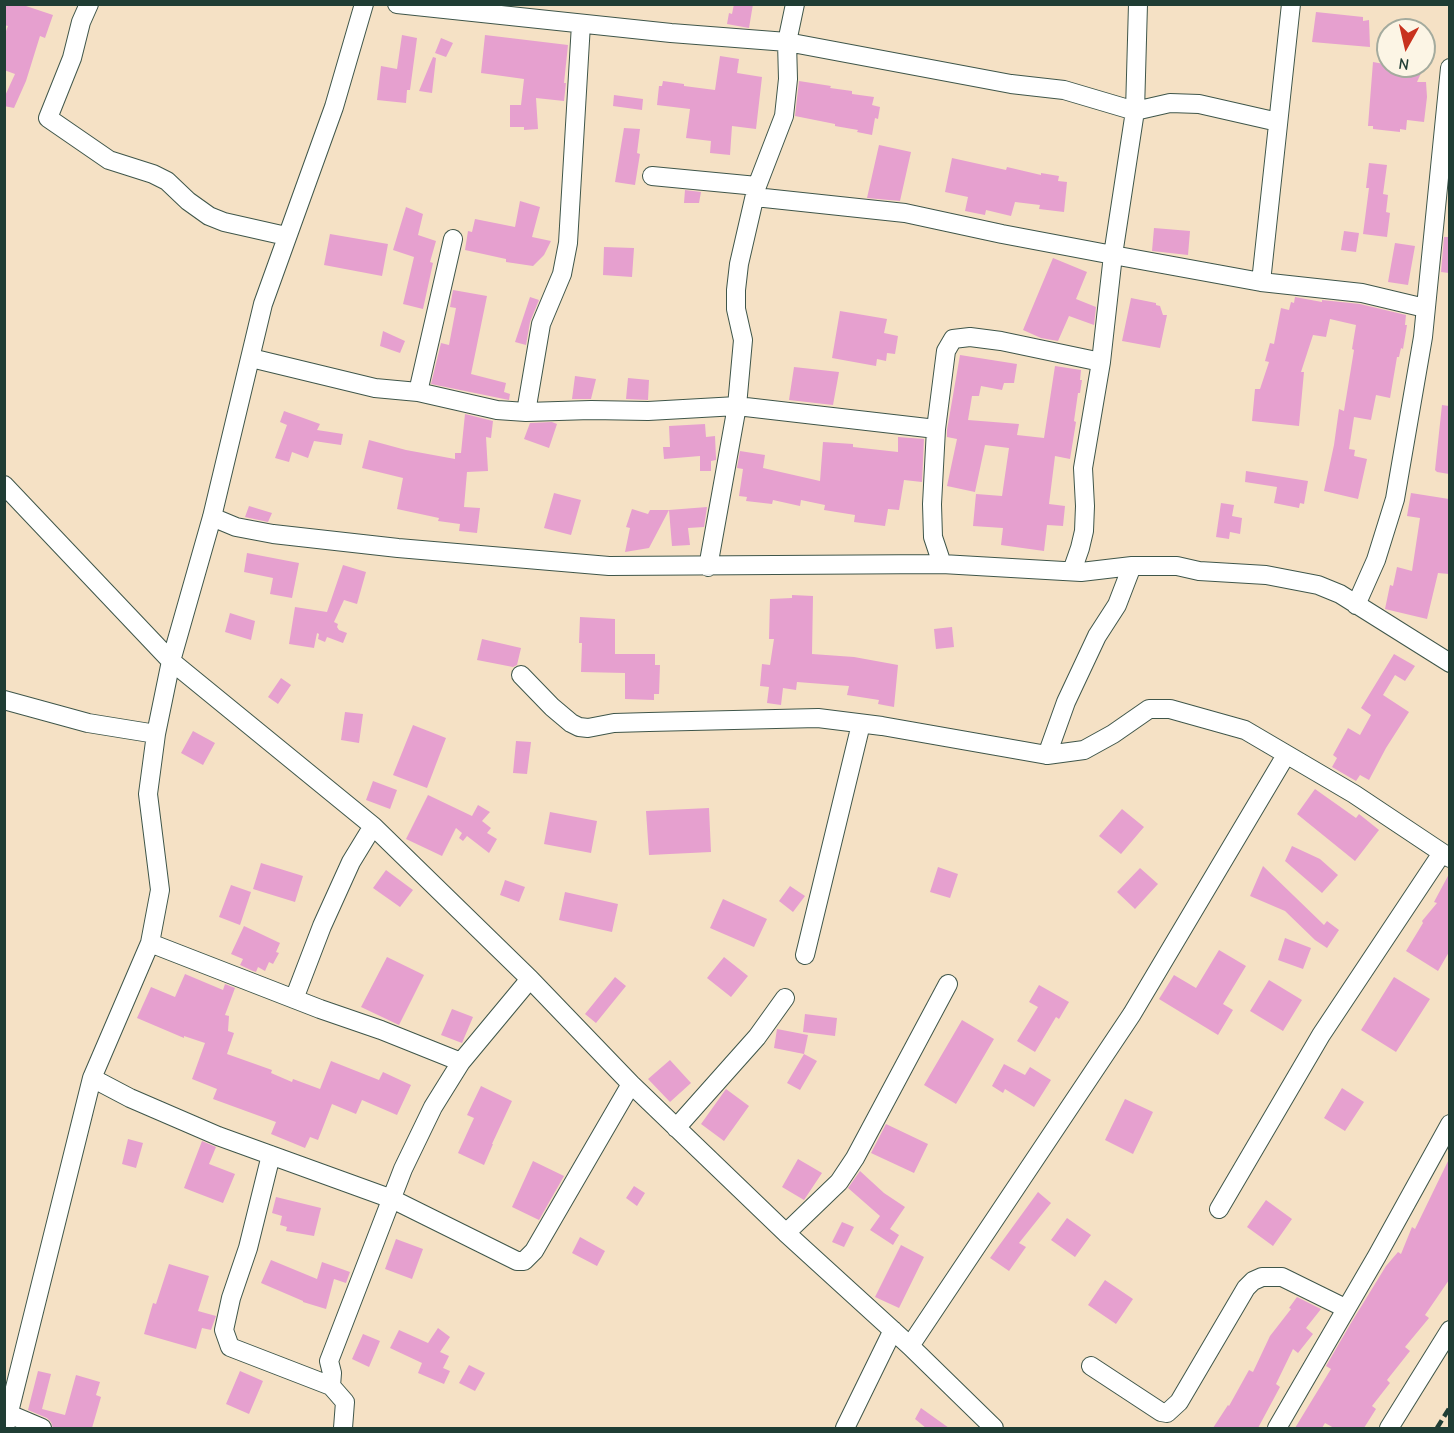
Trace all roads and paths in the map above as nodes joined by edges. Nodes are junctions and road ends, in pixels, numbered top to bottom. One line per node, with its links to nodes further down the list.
1 (89, 4): 14 (street)
2 (364, 4): 14 (street)
3 (397, 4): 7 (street)
4 (795, 4): 8 (street)
5 (1138, 4): 10 (street)
6 (1291, 4): 11 (street)
7 (581, 24): 8 (street); 23 (street)
8 (787, 42): 10 (street); 13 (street)
9 (1449, 68): 18 (street)
10 (1135, 111): 11 (street); 16 (street)
11 (1278, 122): 17 (street)
12 (652, 176): 13 (street)
13 (756, 192): 16 (street); 22 (street)
14 (286, 237): 19 (street)
15 (453, 239): 21 (street)
16 (1113, 255): 17 (street); 20 (street)
17 (1261, 282): 18 (street)
18 (1425, 308): 31 (street)
19 (251, 358): 21 (street); 26 (street)
20 (1101, 362): 24 (street); 30 (street)
21 (418, 392): 23 (street)
22 (737, 406): 23 (street); 24 (street); 29 (street)
23 (526, 412)
24 (936, 429): 27 (street)
25 (6, 488): 32 (street)
26 (212, 517): 29 (street); 32 (street)
27 (942, 564): 29 (street); 30 (street)
28 (1132, 566): 30 (street); 31 (street); 38 (street)
29 (708, 567)
30 (1072, 571)
31 (1356, 605): 33 (street)
32 (171, 662): 37 (street); 40 (street)
33 (1449, 663)
34 (521, 675): 36 (street)
35 (4, 700): 37 (street)
36 (861, 724): 38 (street); 43 (street)
37 (156, 734): 42 (street)
38 (1047, 755): 39 (street)
39 (1286, 756): 41 (street); 60 (street)
40 (373, 826): 44 (street); 47 (street)
41 (1446, 856): 55 (street)
42 (150, 943): 47 (street); 49 (street)
43 (805, 955)
44 (530, 979): 48 (street); 50 (street)
45 (948, 984): 56 (street)
46 (785, 998): 52 (street)
47 (294, 999): 48 (street)
48 (461, 1062): 54 (street)
49 (92, 1078): 53 (street); 63 (street)
50 (631, 1084): 52 (street); 54 (street)
51 (1449, 1124): 57 (street)
52 (676, 1128): 56 (street)
53 (271, 1155): 54 (street); 62 (street)
54 (392, 1199): 62 (street)
55 (1219, 1209)
56 (786, 1233): 58 (street)
57 (1345, 1308): 61 (street); 68 (street)
58 (893, 1330): 60 (street); 66 (street)
59 (1449, 1330): 69 (street)
60 (910, 1346): 67 (street)
61 (1091, 1366)
62 (331, 1386): 65 (street)
63 (7, 1421): 64 (street)
64 (42, 1428)
65 (344, 1428)
66 (845, 1428)
67 (994, 1428)
68 (1277, 1428)
69 (1389, 1428)

